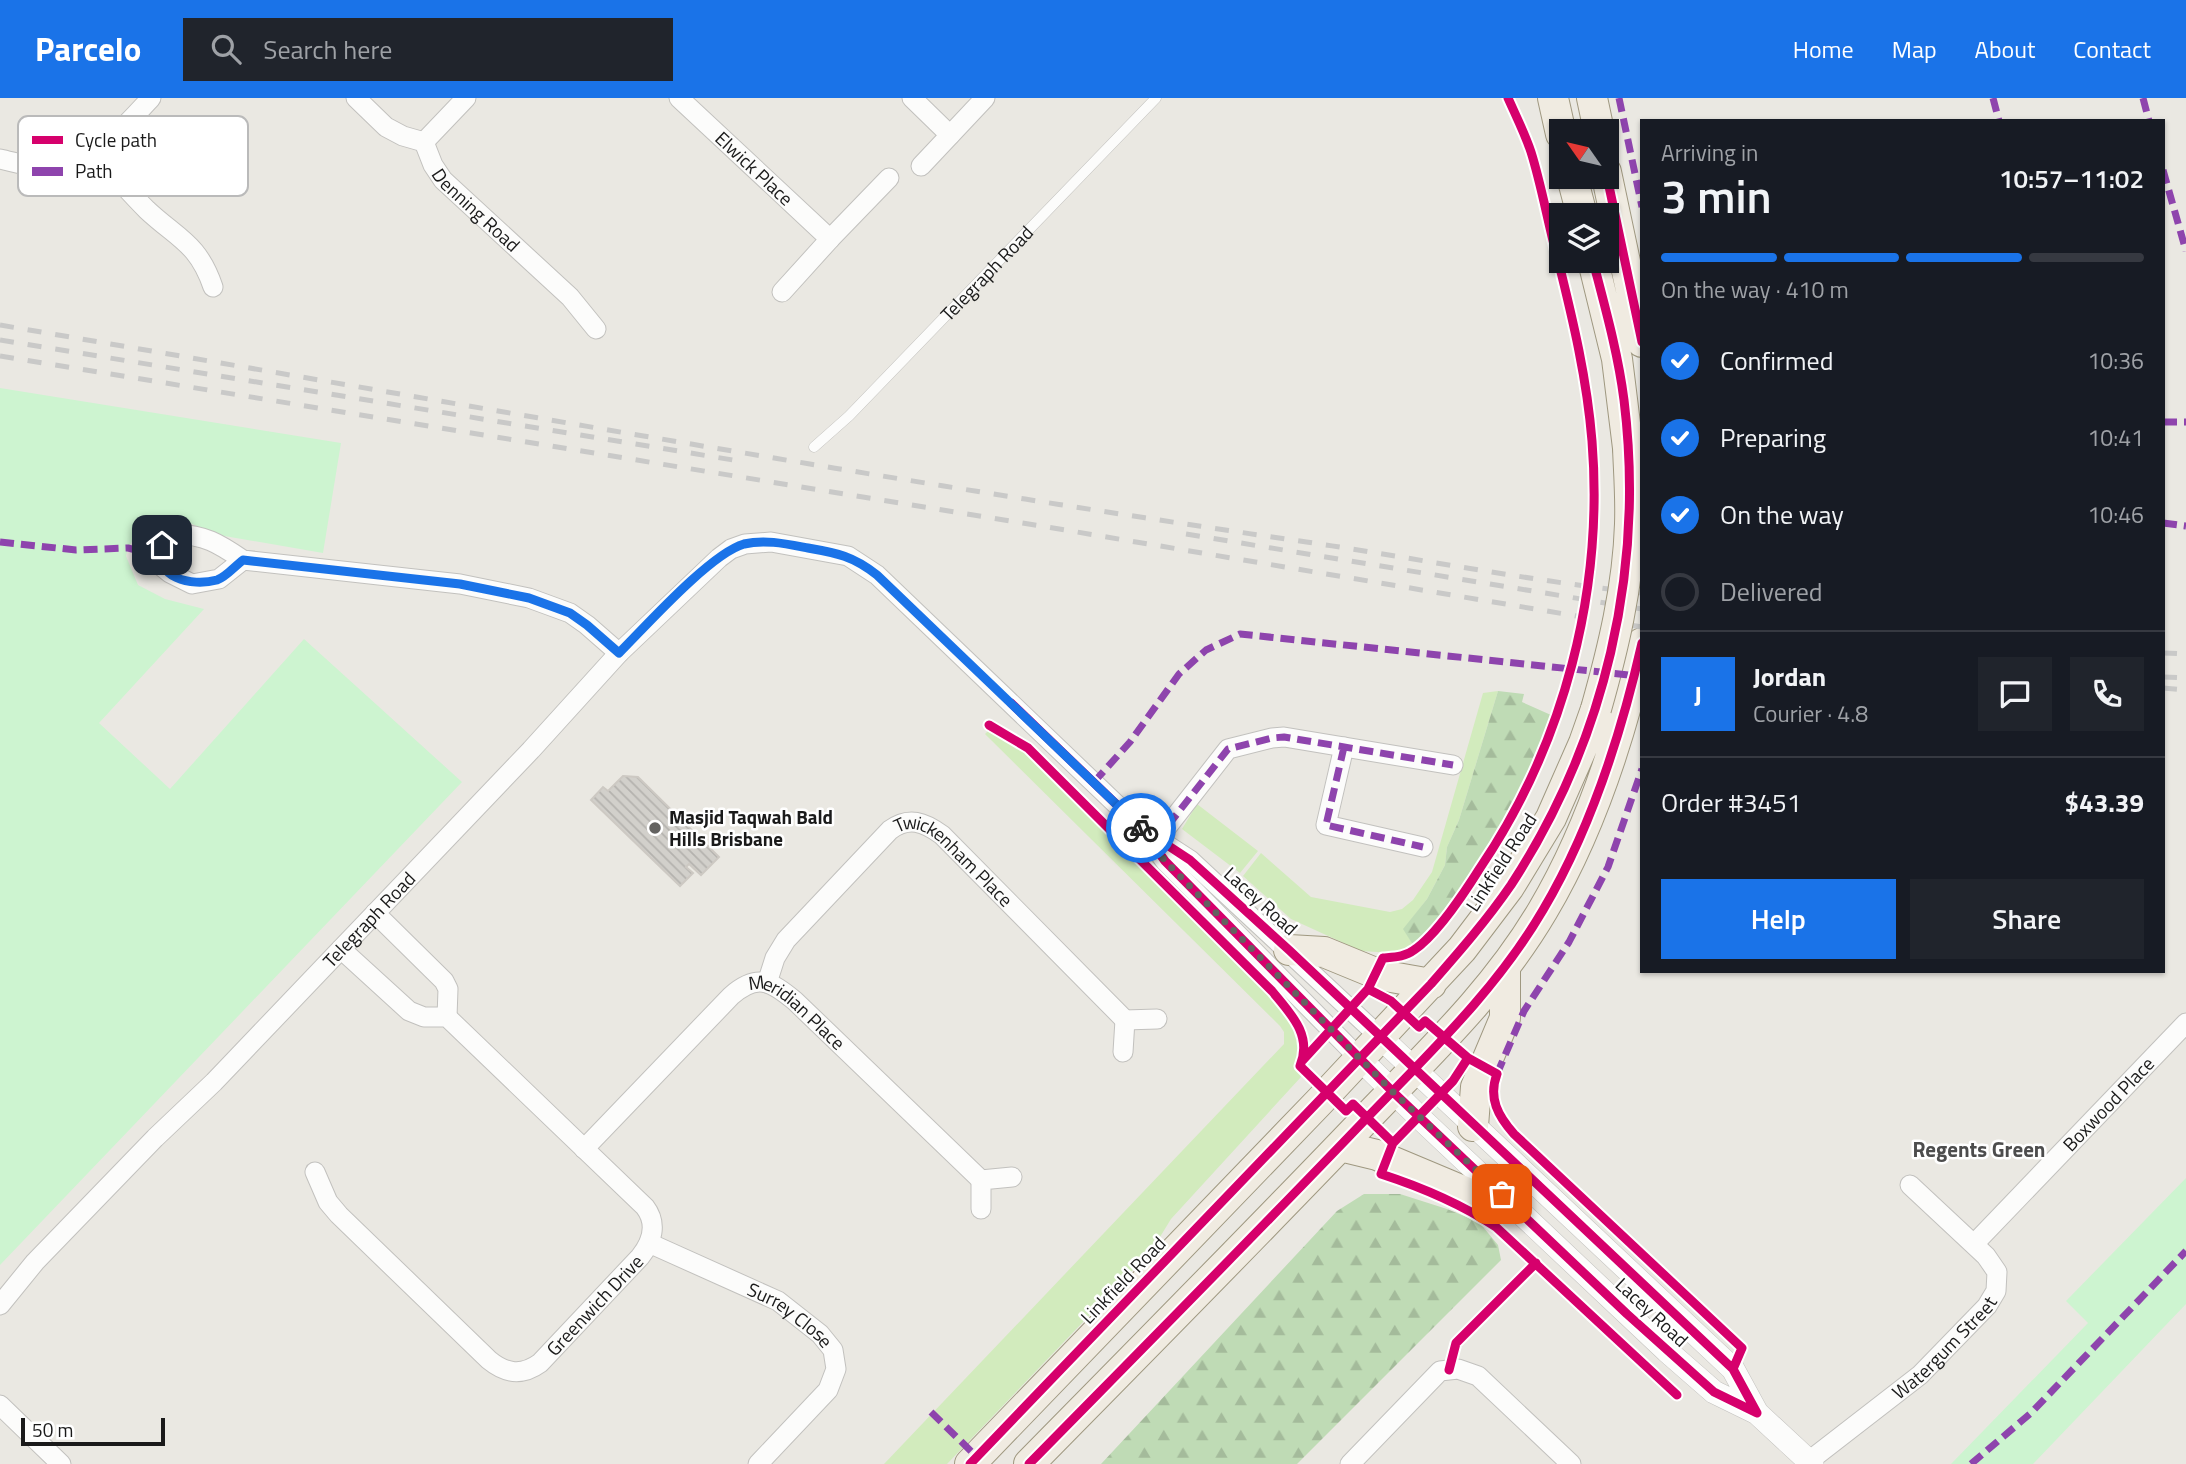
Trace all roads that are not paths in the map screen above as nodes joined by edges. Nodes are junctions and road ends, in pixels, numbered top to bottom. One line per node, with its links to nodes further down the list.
1 (151, 98): 10 (street)
2 (356, 98): 14 (street, Denning Road)
3 (466, 98): 14 (street)
4 (679, 98): 21 (street, Elwick Place)
5 (912, 98): 13 (street)
6 (985, 98): 13 (street)
7 (1156, 98): 27 (lane, Telegraph Road)
8 (1553, 98): 11 (main road)
9 (1592, 98): 12 (main road)
10 (134, 116)
11 (1558, 119)
12 (1596, 119)
13 (950, 135): 17 (street)
14 (424, 142): 25 (street, Denning Road)
15 (0, 159): 16 (street)
16 (18, 163)
17 (921, 166)
18 (889, 178): 21 (street)
19 (1610, 189): 26 (main road)
20 (134, 196): 23 (street)
21 (830, 239): 24 (street)
22 (1596, 273): 32 (main road, Linkfield Road, bridge)
23 (213, 287)
24 (782, 292)
25 (596, 329)
26 (1640, 333)
27 (814, 447)
28 (745, 544): 31 (street, Telegraph Road); 35 (street, Lacey Road)
29 (243, 560): 31 (street)
30 (1640, 647): 32 (main road, Linkfield Road)
31 (619, 653): 37 (street, Telegraph Road)
32 (1610, 711): 40 (main road, Linkfield Road); 42 (main road, Linkfield Road)
33 (1344, 747): 34 (street); 35 (street); 36 (street)
34 (1453, 765)
35 (1151, 837): 39 (street, Lacey Road); 49 (street, Lacey Road)
36 (1423, 848)
37 (375, 913): 38 (street, Telegraph Road); 43 (street)
38 (341, 949): 43 (street); 63 (street, Telegraph Road)
39 (1289, 950): 42 (main road); 47 (street, Lacey Road)
40 (1505, 968): 50 (main road, Linkfield Road); 52 (main road)
41 (767, 983): 45 (street, Twickenham Place); 54 (street, Meridian Place); 57 (street, Meridian Place)
42 (1431, 984): 47 (main road, Linkfield Road)
43 (447, 1017): 54 (street, Greenwich Drive)
44 (1157, 1019): 45 (street)
45 (1125, 1020): 48 (street)
46 (2186, 1023): 62 (street, Boxwood Place)
47 (1380, 1037): 49 (main road, Linkfield Road); 50 (street, Lacey Road)
48 (1123, 1052)
49 (1359, 1058): 51 (street, Lacey Road); 69 (main road, Linkfield Road)
50 (1413, 1069): 51 (main road, Linkfield Road); 52 (street, Lacey Road)
51 (1392, 1091): 53 (main road, Linkfield Road); 59 (street, Lacey Road)
52 (1473, 1126): 65 (street, Lacey Road)
53 (1340, 1146): 59 (main road); 70 (main road, Linkfield Road)
54 (584, 1149): 61 (street, Greenwich Drive)
55 (315, 1172): 61 (street, Greenwich Drive)
56 (1012, 1177): 57 (street)
57 (981, 1180): 60 (street)
58 (1910, 1185): 62 (street, Watergum Street)
59 (1502, 1194): 65 (street, Lacey Road)
60 (981, 1209)
61 (649, 1243): 68 (street, Surrey Close)
62 (1974, 1244): 66 (street, Watergum Street)
63 (0, 1305)
64 (0, 1405): 67 (street)
65 (1757, 1413): 66 (street, Lacey Road)
66 (1811, 1463)
67 (61, 1464)
68 (758, 1464)
69 (970, 1464)
70 (1029, 1464)
71 (1350, 1464): 72 (street)
72 (1572, 1464)

